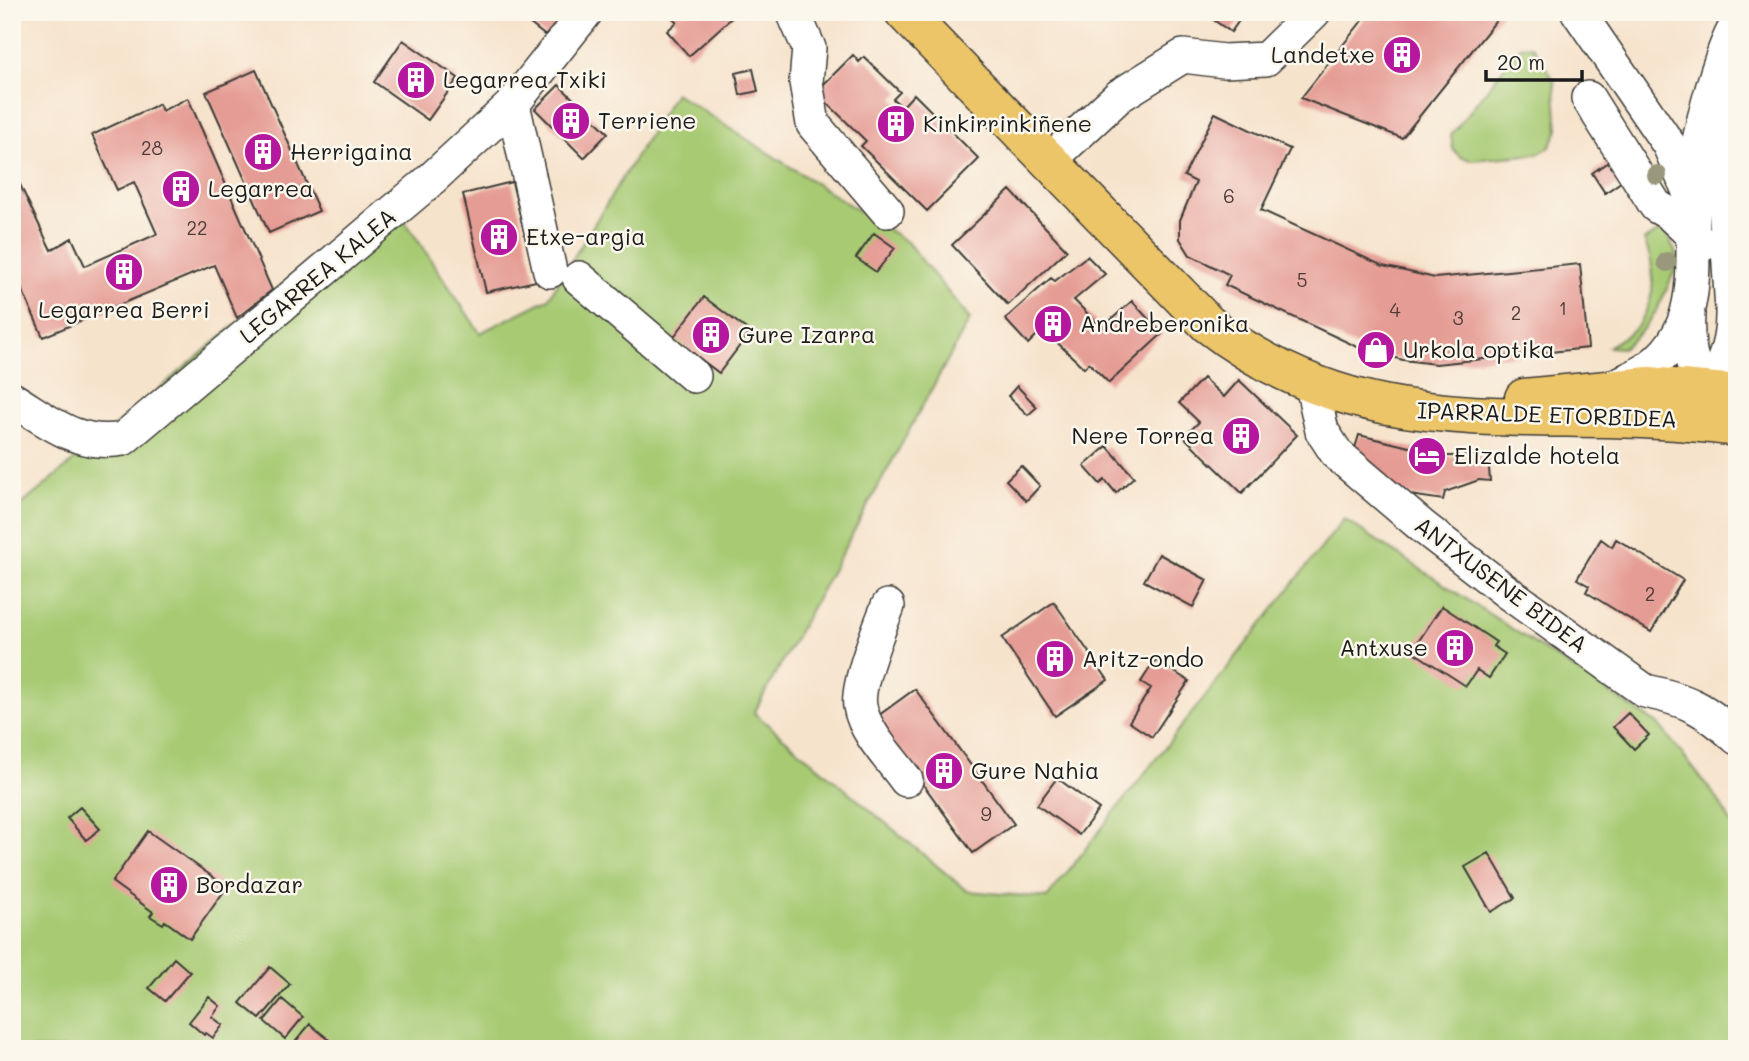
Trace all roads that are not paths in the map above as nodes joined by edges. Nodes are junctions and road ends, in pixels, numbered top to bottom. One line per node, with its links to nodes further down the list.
1 (586, 12): 9 (street, LEGARREA KALEA)
2 (793, 12): 12 (street)
3 (904, 12): 11 (main road, IPARRALDE ETORBIDEA)
4 (1314, 12): 11 (street)
5 (1578, 12): 13 (street)
6 (1737, 24): 7 (street)
7 (1717, 79): 10 (street); 13 (street)
8 (1588, 98): 13 (street)
9 (513, 104): 16 (street); 18 (street, LEGARREA KALEA)
10 (1722, 131): 13 (street); 15 (street)
11 (1049, 161): 17 (main road, IPARRALDE ETORBIDEA)
12 (887, 211)
13 (1686, 218): 14 (street); 15 (street)
14 (1688, 314): 19 (street); 20 (street)
15 (1733, 316): 20 (street)
16 (694, 376)
17 (1312, 385): 19 (main road, IPARRALDE ETORBIDEA); 23 (street, ANTXUSENE BIDEA)
18 (12, 399)
19 (1603, 404): 20 (main road, IPARRALDE ETORBIDEA)
20 (1719, 404): 21 (main road, IPARRALDE ETORBIDEA)
21 (1737, 427)
22 (888, 606): 24 (street)
23 (1737, 738)
24 (906, 780)

